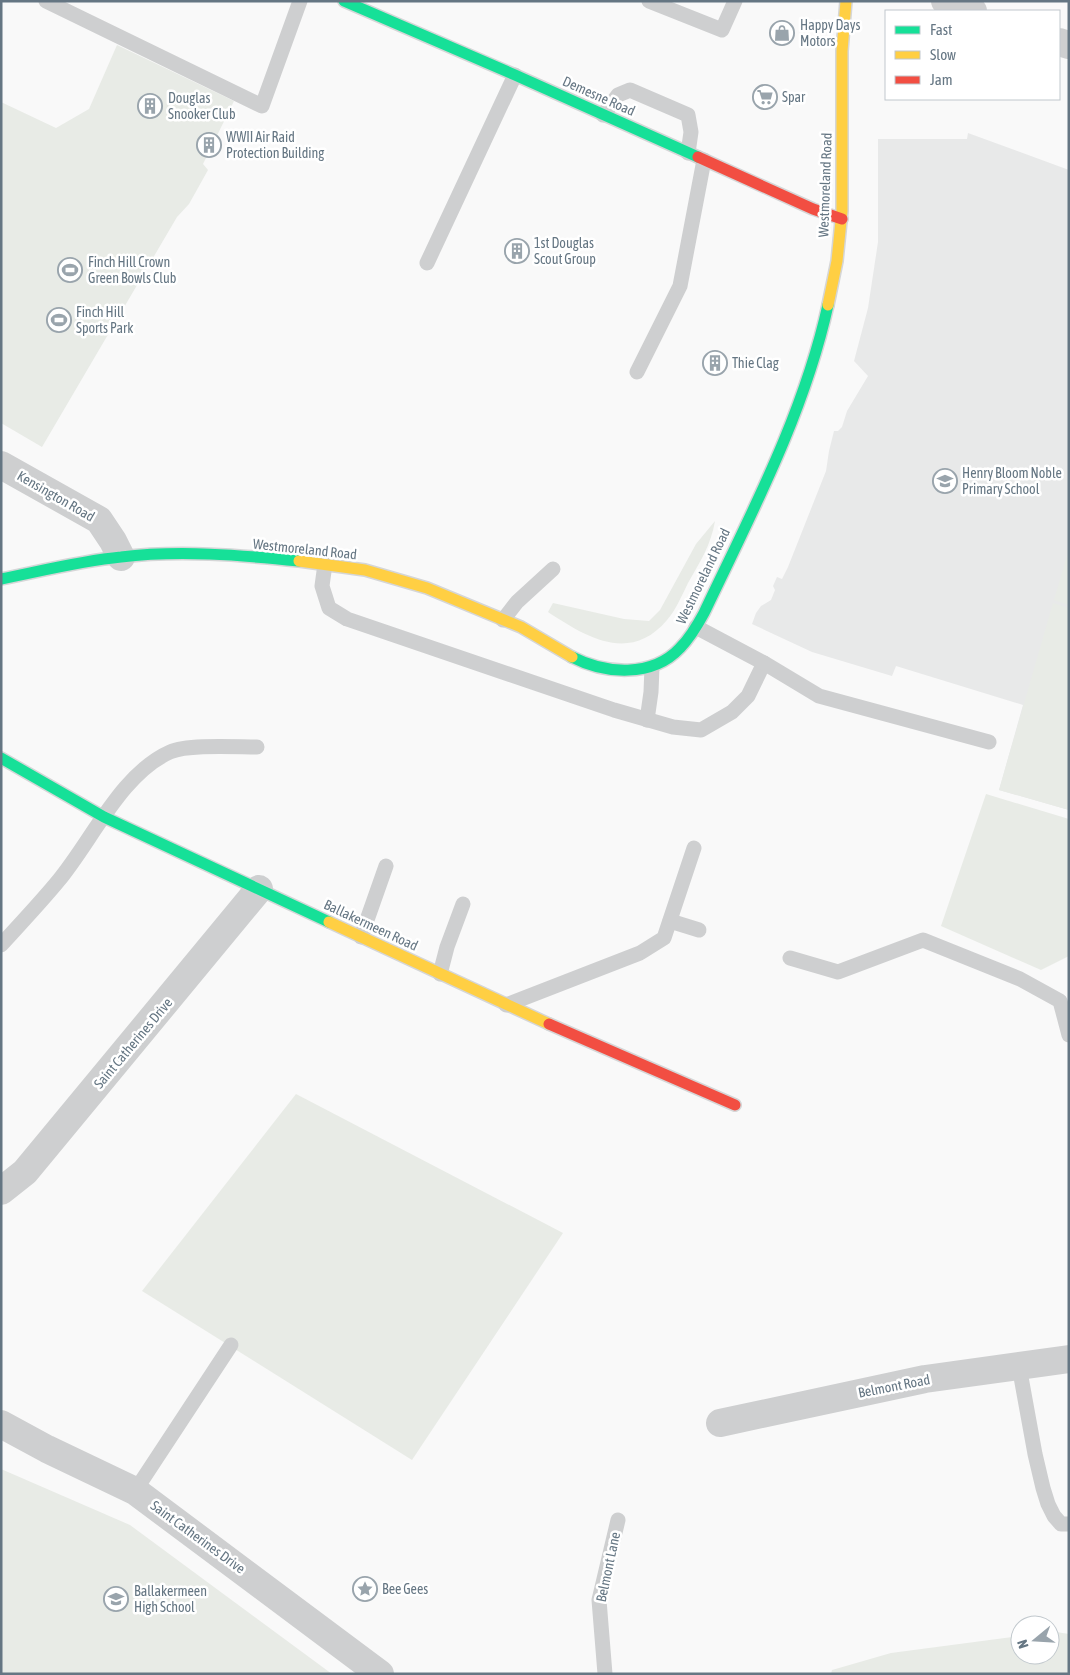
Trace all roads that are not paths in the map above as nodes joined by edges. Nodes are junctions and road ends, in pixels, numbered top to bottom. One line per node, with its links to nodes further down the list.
1 (46, 1): 2 (lane)
2 (300, 1)
3 (344, 1): 9 (main road, Demesne Road)
4 (649, 1): 5 (lane)
5 (735, 1)
6 (846, 1): 13 (main road, Westmoreland Road)
7 (944, 1): 8 (street)
8 (970, 10)
9 (515, 75): 10 (main road, Demesne Road); 14 (lane)
10 (603, 115): 11 (main road, Demesne Road); 11 (lane)
11 (688, 153): 12 (main road, Demesne Road)
12 (704, 160): 13 (main road, Demesne Road); 15 (lane)
13 (842, 219): 22 (main road, Westmoreland Road)
14 (427, 263)
15 (637, 372)
16 (1, 464): 17 (street, Kensington Road)
17 (121, 557): 18 (main road, Westmoreland Road); 20 (main road, Westmoreland Road)
18 (325, 564): 21 (main road, Westmoreland Road); 25 (lane)
19 (553, 569): 21 (lane)
20 (1, 579)
21 (503, 620): 24 (main road, Westmoreland Road)
22 (696, 627): 23 (lane); 24 (main road, Westmoreland Road)
23 (764, 663): 25 (lane); 26 (lane)
24 (652, 667): 25 (lane)
25 (647, 720)
26 (989, 742)
27 (258, 747): 29 (lane)
28 (1, 758): 29 (main road, Ballakermeen Road)
29 (104, 817): 32 (main road, Ballakermeen Road); 37 (lane)
30 (694, 848): 34 (lane)
31 (386, 866): 36 (lane)
32 (259, 889): 36 (main road, Ballakermeen Road); 43 (street, Saint Catherines Drive)
33 (463, 904): 39 (lane)
34 (670, 921): 35 (lane); 40 (lane)
35 (699, 930)
36 (361, 937): 39 (main road, Ballakermeen Road)
37 (1, 945)
38 (790, 958): 41 (lane)
39 (440, 974): 40 (main road, Ballakermeen Road)
40 (506, 1005): 42 (main road, Ballakermeen Road)
41 (1069, 1035)
42 (735, 1105)
43 (1, 1191)
44 (231, 1345): 49 (lane)
45 (1069, 1358): 46 (street, Belmont Road)
46 (1019, 1366): 47 (street, Belmont Road); 51 (lane)
47 (720, 1423)
48 (1, 1424): 49 (street, Saint Catherines Drive)
49 (135, 1491): 52 (street, Saint Catherines Drive)
50 (618, 1520): 53 (lane, Belmont Lane)
51 (1069, 1524)
52 (380, 1674)
53 (605, 1674)

